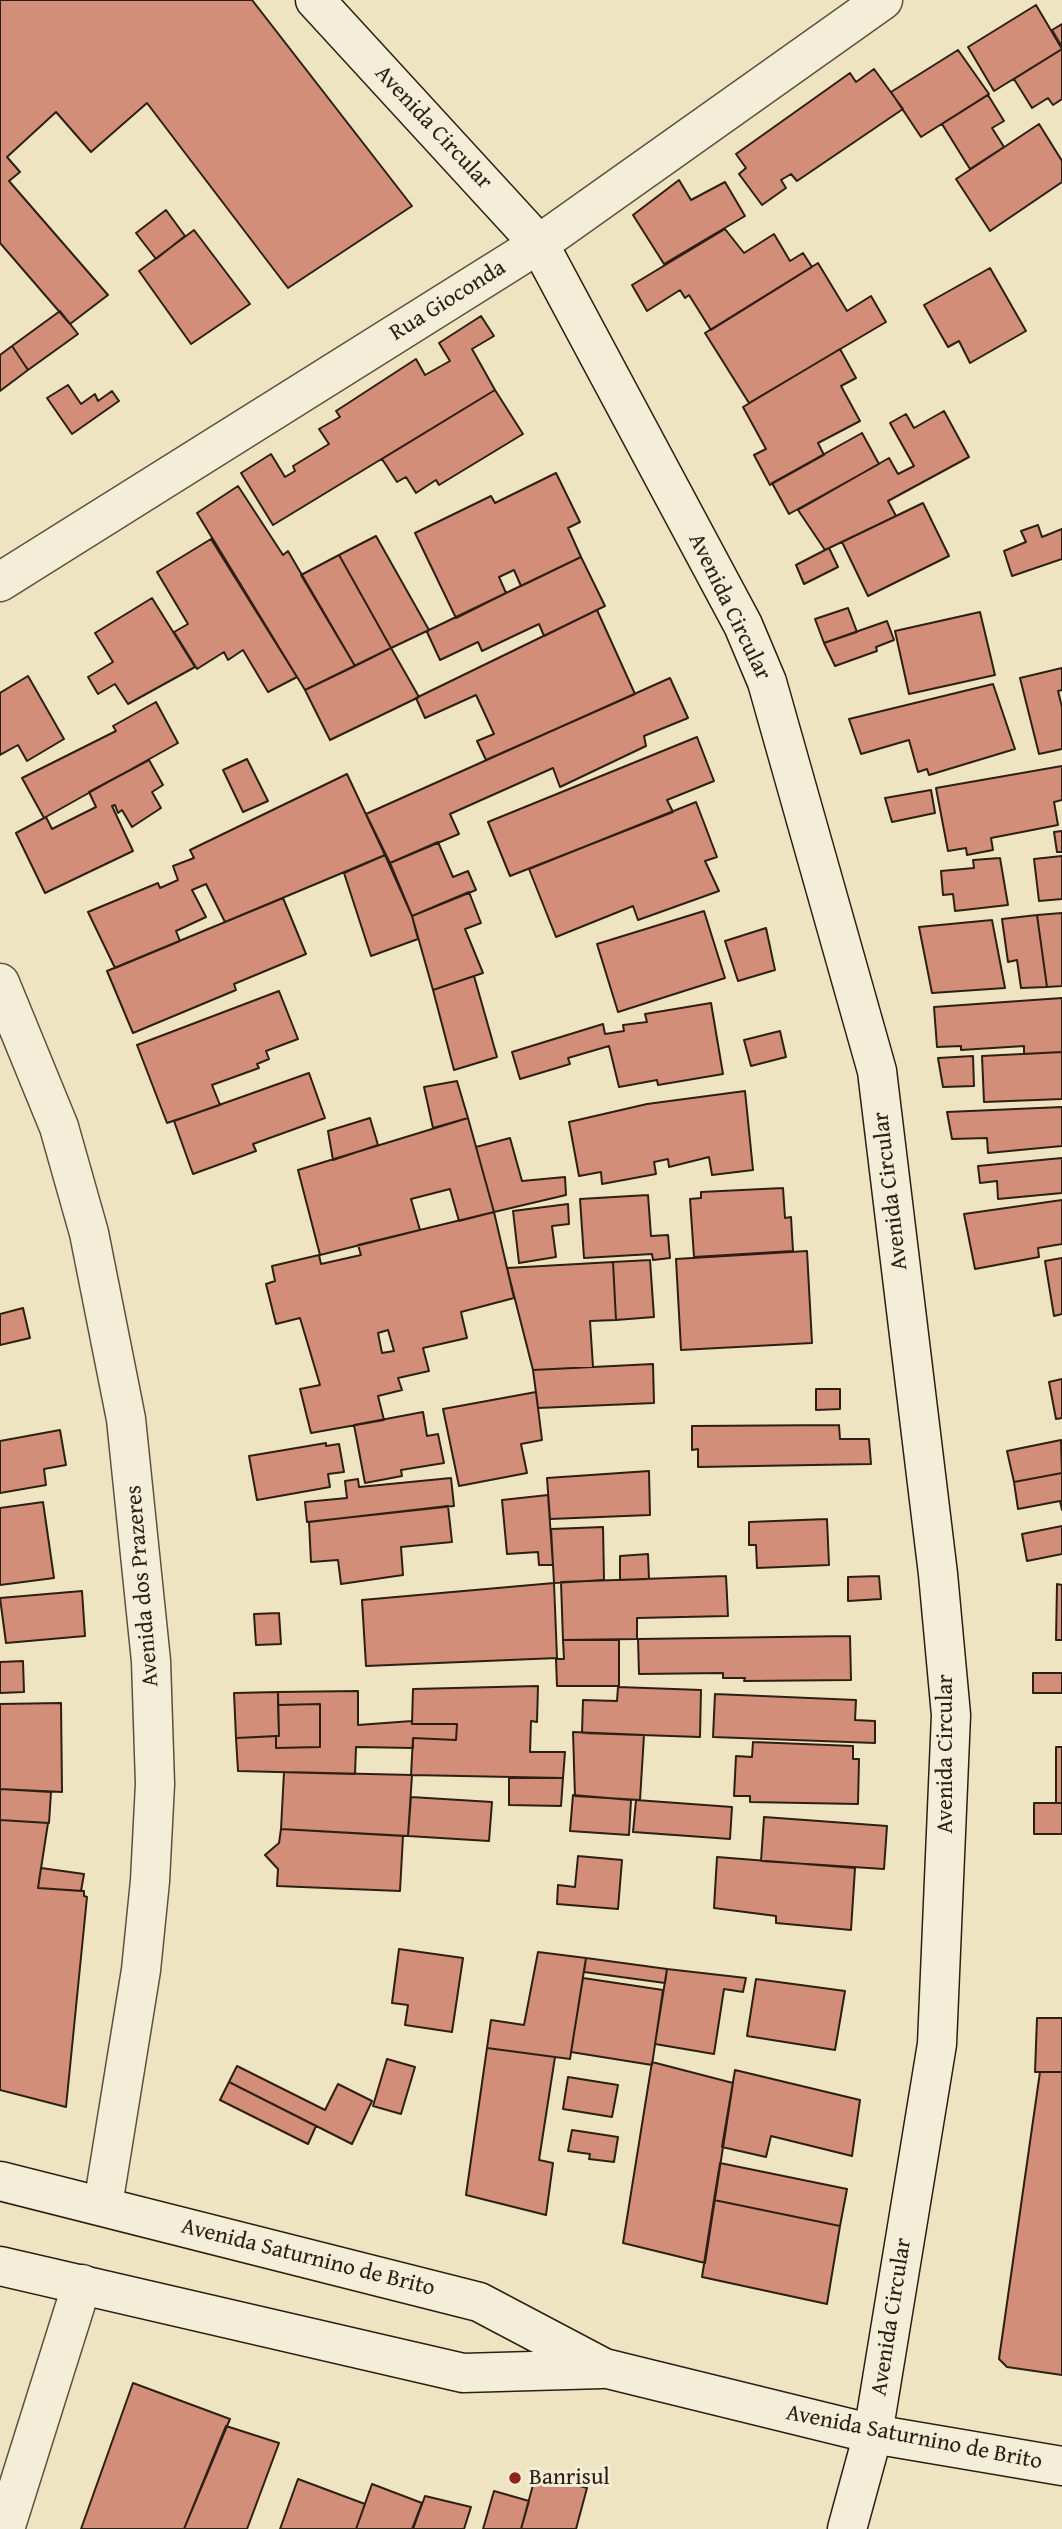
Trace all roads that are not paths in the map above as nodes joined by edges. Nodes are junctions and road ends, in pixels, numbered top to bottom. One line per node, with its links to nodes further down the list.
1 (314, 0): 3 (street, Avenida Circular)
2 (883, 0): 3 (street, Rua Gioconda)
3 (539, 244): 4 (street, Rua Gioconda); 11 (street, Avenida Circular)
4 (0, 582)
5 (0, 983): 7 (street, Avenida dos Prazeres)
6 (0, 2181): 7 (street, Avenida Saturnino de Brito)
7 (103, 2206): 10 (street, Avenida Saturnino de Brito)
8 (0, 2266): 9 (street, Avenida Saturnino de Brito)
9 (82, 2284): 10 (street, Avenida Saturnino de Brito); 13 (street)
10 (604, 2368): 11 (street, Avenida Saturnino de Brito)
11 (873, 2434): 12 (street, Avenida Saturnino de Brito); 14 (street, Avenida Circular)
12 (1062, 2466)
13 (5, 2529)
14 (847, 2529)

